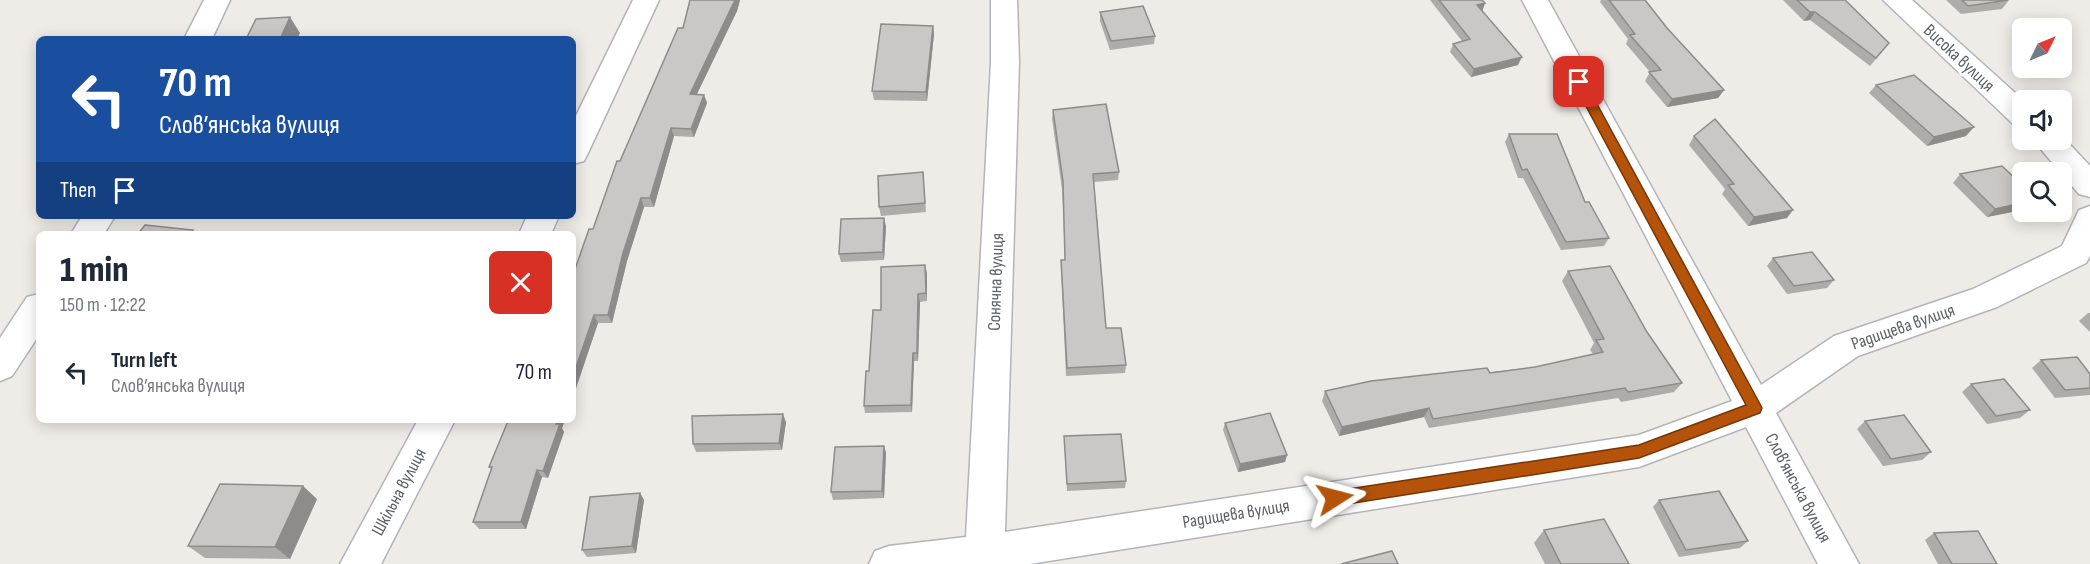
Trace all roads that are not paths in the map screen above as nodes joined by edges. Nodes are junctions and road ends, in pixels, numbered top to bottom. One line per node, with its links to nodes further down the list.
1 (217, 0): 6 (street)
2 (646, 0): 8 (street)
3 (1004, 0): 17 (street, Сонячна вулиця)
4 (1535, 0): 15 (street, Слов’янська вулиця)
5 (1896, 0): 7 (street, Висока вулиця)
6 (199, 36)
7 (2012, 107)
8 (576, 147)
9 (2064, 150): 10 (street)
10 (2080, 160): 11 (street)
11 (2090, 186)
12 (2090, 219): 15 (street, Радищева вулиця)
13 (36, 312): 14 (street)
14 (0, 366)
15 (1755, 408): 17 (street, Радищева вулиця); 20 (street, Слов’янська вулиця)
16 (435, 423): 18 (street, Шкільна вулиця)
17 (985, 558): 19 (street, Радищева вулиця)
18 (360, 564)
19 (889, 564)
20 (1839, 564)

